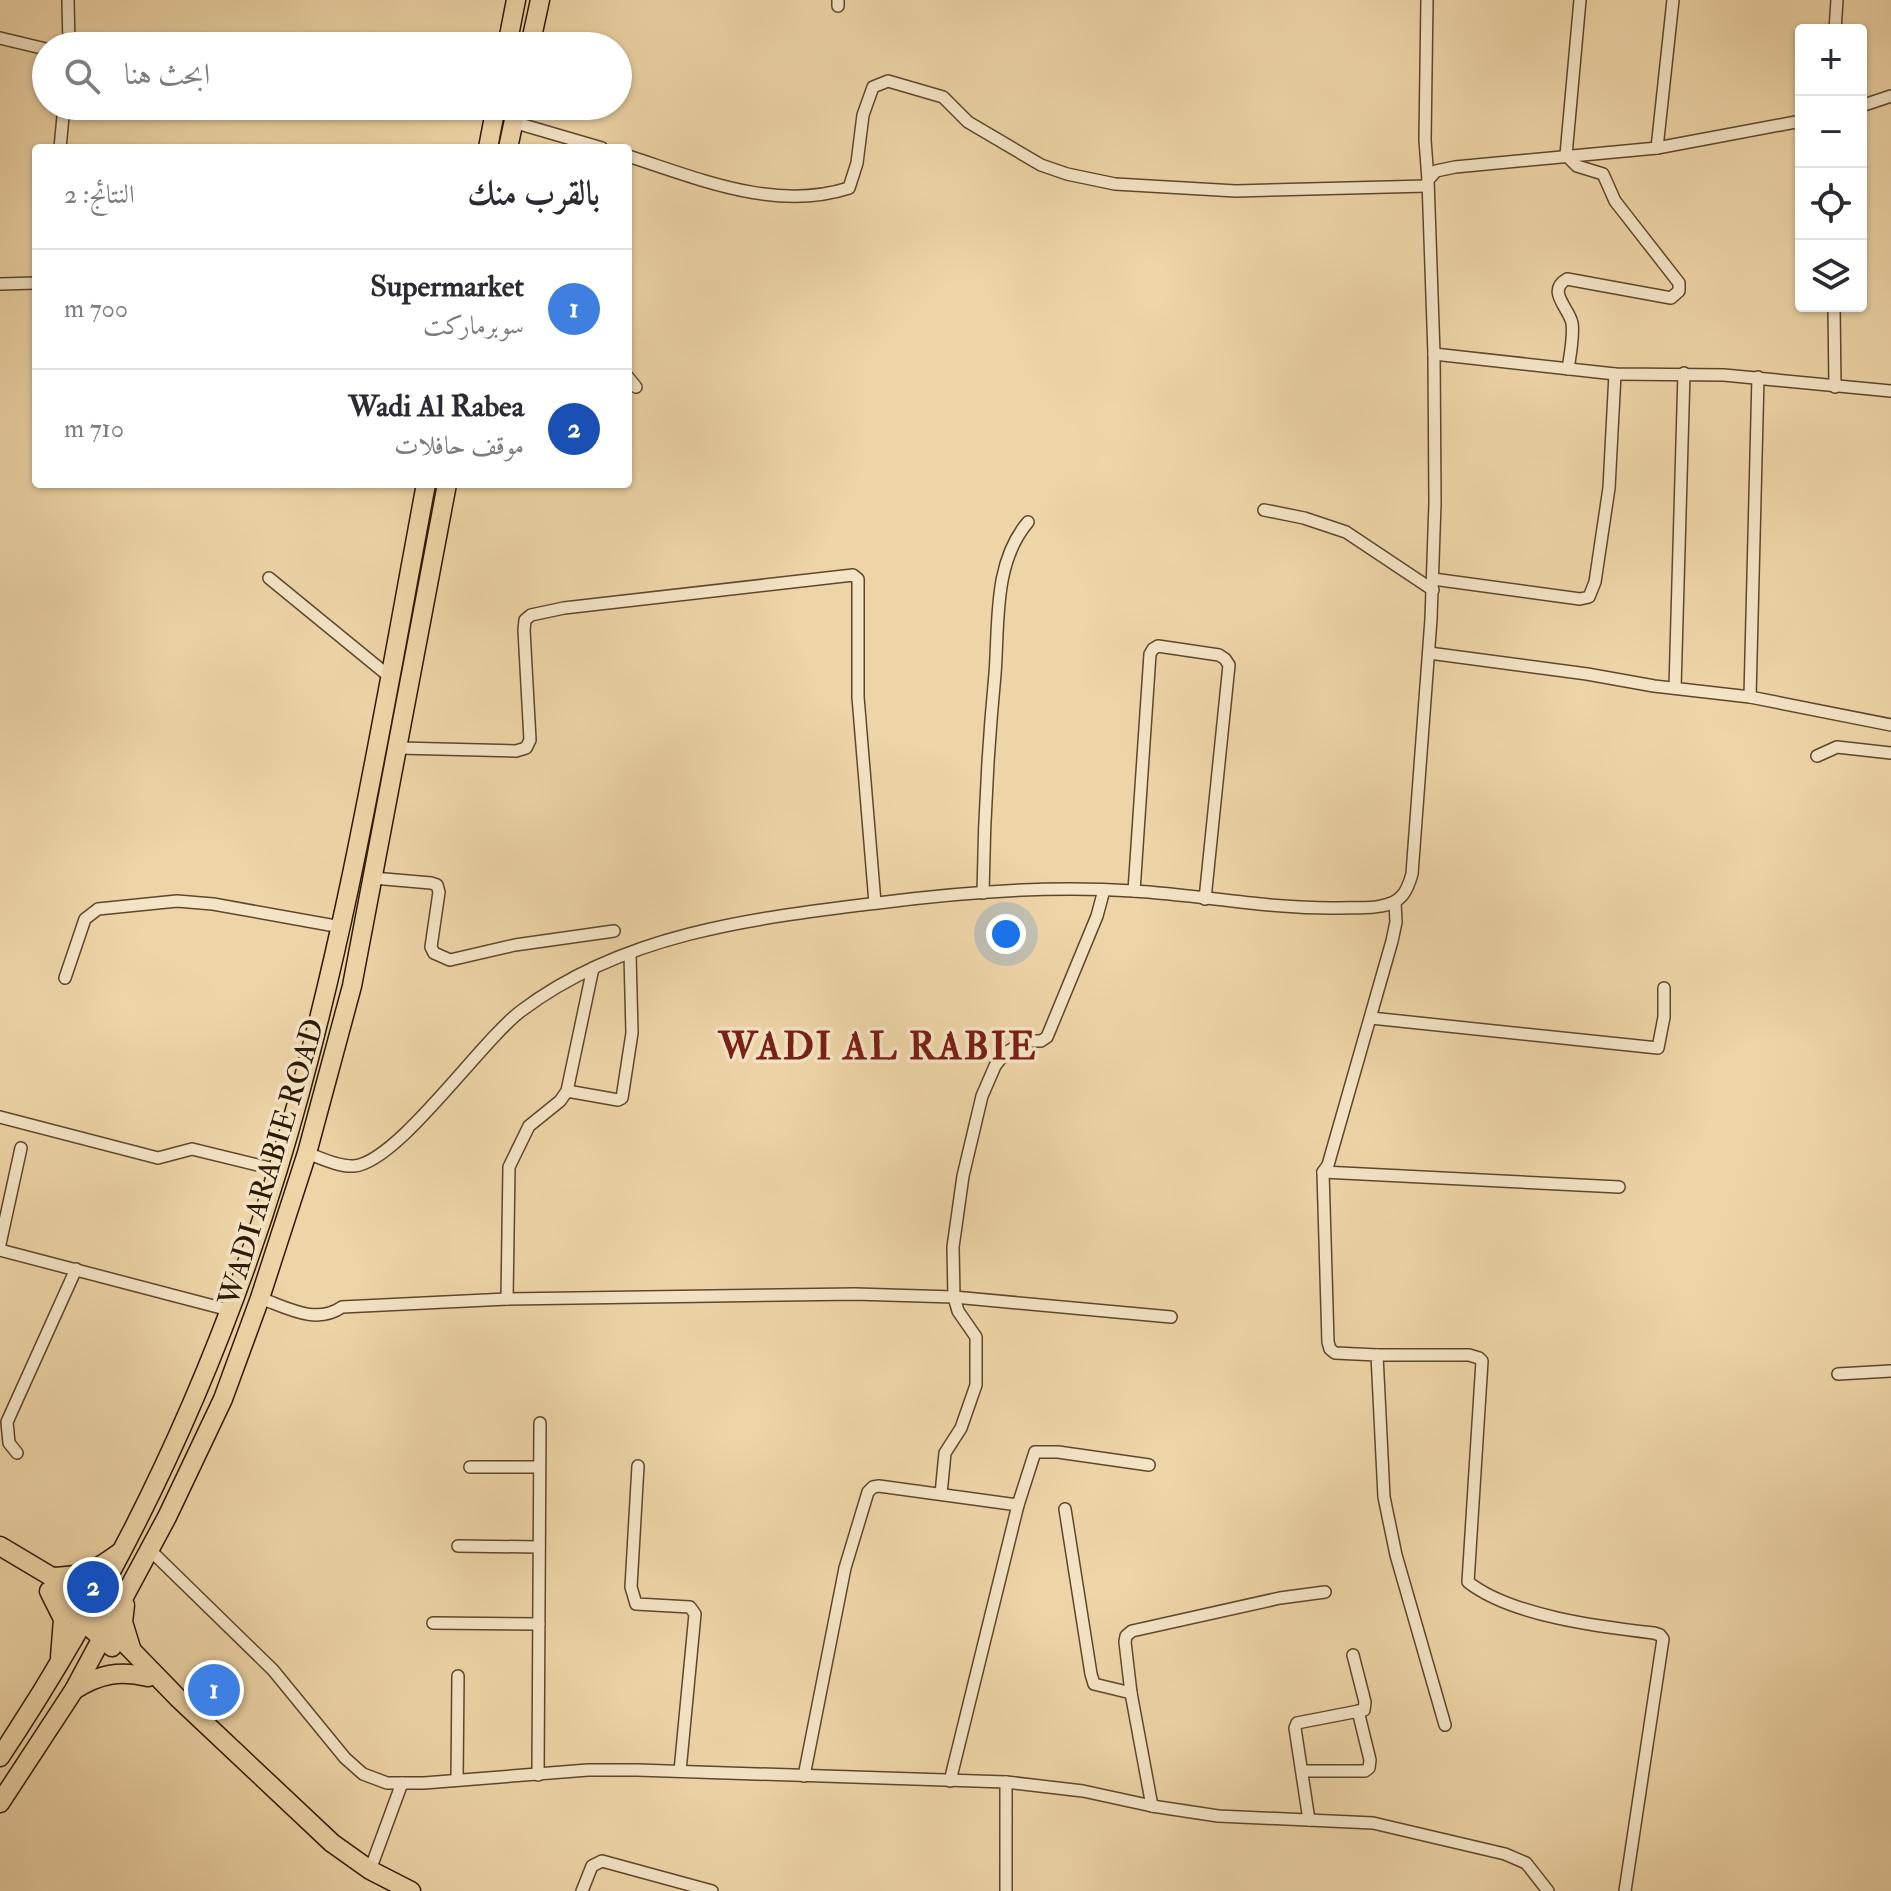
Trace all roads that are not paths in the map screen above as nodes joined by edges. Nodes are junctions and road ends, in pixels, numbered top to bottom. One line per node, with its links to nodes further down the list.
1 (68, 0): 9 (street)
2 (516, 0): 10 (main road)
3 (540, 0): 11 (main road)
4 (1427, 0): 28 (street)
5 (1580, 0): 26 (street)
6 (1673, 0): 25 (street)
7 (1837, 0): 8 (street)
8 (1835, 24)
9 (69, 32)
10 (510, 32)
11 (533, 32)
12 (0, 38): 13 (street)
13 (32, 46)
14 (1891, 96): 15 (street)
15 (1867, 104)
16 (63, 120): 21 (street)
17 (493, 120): 22 (main road)
18 (514, 120): 23 (main road)
19 (530, 120): 24 (street)
20 (1795, 122): 25 (street)
21 (60, 144)
22 (489, 144)
23 (509, 144)
24 (592, 144)
25 (1657, 148): 26 (street)
26 (1566, 155): 28 (street); 33 (street)
27 (632, 157): 28 (street)
28 (1427, 183): 32 (street)
29 (32, 283): 30 (street)
30 (0, 284)
31 (1834, 312): 39 (street)
32 (1434, 354): 33 (street); 46 (street)
33 (1568, 369): 35 (street)
34 (1684, 373): 35 (street); 36 (street); 49 (street)
35 (1615, 374): 46 (street)
36 (1758, 377): 39 (street); 50 (street)
37 (632, 382): 38 (street)
38 (636, 387)
39 (1835, 387): 40 (street)
40 (1891, 391)
41 (425, 488): 48 (main road, WADI ARABIE ROAD)
42 (446, 488): 52 (main road, WADI ARABIE ROAD)
43 (1264, 510): 46 (street)
44 (1028, 522): 58 (street)
45 (269, 578): 48 (street)
46 (1433, 584): 47 (street)
47 (1429, 653): 49 (street); 61 (street)
48 (390, 677): 62 (main road, WADI ARABIE ROAD)
49 (1675, 688): 50 (street)
50 (1750, 697): 51 (street)
51 (1891, 725)
52 (399, 748): 55 (main road, WADI ARABIE ROAD); 60 (street)
53 (1891, 753): 54 (street)
54 (1817, 756)
55 (373, 878): 63 (street); 72 (main road, WADI ARABIE ROAD)
56 (1104, 890): 57 (street); 58 (street); 79 (street)
57 (1134, 891): 59 (street); 59 (street)
58 (983, 893): 60 (street)
59 (1205, 899): 61 (street)
60 (875, 903): 64 (street)
61 (1395, 903): 68 (street)
62 (341, 927): 66 (street); 73 (main road, WADI ARABIE ROAD)
63 (614, 931)
64 (630, 954): 65 (street); 69 (street)
65 (593, 968): 69 (street); 72 (street)
66 (65, 978)
67 (1664, 988): 68 (street)
68 (1371, 1018): 74 (street)
69 (567, 1091): 81 (street)
70 (0, 1117): 73 (street)
71 (21, 1148): 76 (street)
72 (307, 1153): 80 (main road, WADI ARABIE ROAD)
73 (278, 1170): 82 (main road, WADI ARABIE ROAD)
74 (1323, 1172): 75 (street); 84 (street)
75 (1619, 1187)
76 (0, 1244)
77 (0, 1250): 78 (street)
78 (76, 1269): 82 (street); 88 (street)
79 (954, 1297): 81 (street); 83 (street); 93 (street)
80 (260, 1298): 81 (street); 99 (main road, WADI ARABIE ROAD)
81 (507, 1299)
82 (229, 1310): 98 (main road, WADI ARABIE ROAD)
83 (1171, 1317)
84 (1377, 1355): 117 (street); 136 (street)
85 (1891, 1371): 86 (street)
86 (1838, 1374)
87 (540, 1423): 92 (street)
88 (17, 1453)
89 (1149, 1465): 94 (street)
90 (638, 1466): 119 (street)
91 (470, 1467): 92 (street)
92 (539, 1467): 97 (street)
93 (941, 1494): 94 (street); 122 (street)
94 (1018, 1505): 124 (street)
95 (1065, 1509): 114 (street)
96 (458, 1546): 97 (street)
97 (539, 1547): 106 (street)
98 (125, 1549): 101 (main road); 104 (main road, WADI ARABIE ROAD)
99 (150, 1550): 102 (main road, WADI ARABIE ROAD); 126 (street)
100 (8, 1551): 101 (main road)
101 (50, 1584): 104 (main road); 110 (main road)
102 (128, 1591): 107 (main road, WADI ARABIE ROAD); 108 (main road)
103 (1325, 1592): 114 (street)
104 (88, 1618): 107 (main road); 110 (main road, WADI ARABIE ROAD)
105 (433, 1623): 106 (street)
106 (539, 1624): 121 (street)
107 (106, 1633): 108 (main road); 112 (main road); 113 (main road, WADI ARABIE ROAD)
108 (131, 1648): 115 (main road)
109 (1353, 1655): 116 (street)
110 (59, 1666): 118 (main road, WADI ARABIE ROAD)
111 (458, 1676): 123 (street)
112 (148, 1677): 113 (main road); 115 (main road)
113 (74, 1690): 127 (main road, WADI ARABIE ROAD)
114 (1131, 1693): 128 (street)
115 (178, 1698): 130 (main road)
116 (1358, 1711): 120 (street); 120 (street)
117 (1445, 1725)
118 (0, 1757)
119 (680, 1771): 121 (street); 122 (street)
120 (1303, 1771): 129 (street)
121 (538, 1775): 123 (street)
122 (804, 1776): 124 (street)
123 (457, 1780): 126 (street)
124 (950, 1781): 125 (street)
125 (1006, 1782): 128 (street); 134 (street)
126 (402, 1783): 130 (street)
127 (0, 1803)
128 (1152, 1806): 129 (street)
129 (1309, 1820): 135 (street)
130 (370, 1870): 131 (main road)
131 (411, 1891)
132 (582, 1891): 133 (street)
133 (712, 1891)
134 (1006, 1891)
135 (1548, 1891)
136 (1625, 1891)

